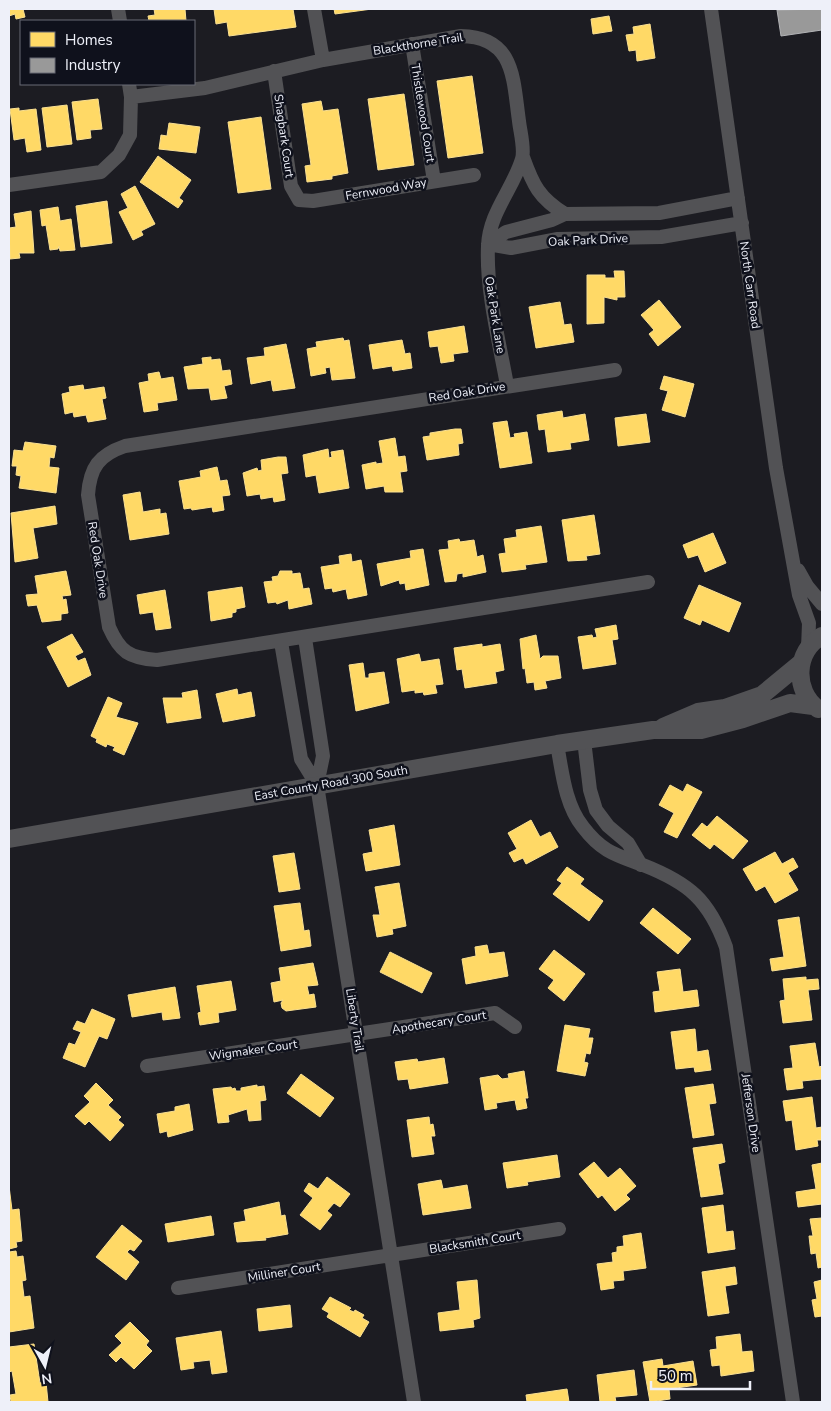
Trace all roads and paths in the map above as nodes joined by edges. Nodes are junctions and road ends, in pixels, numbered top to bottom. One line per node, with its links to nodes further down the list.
1 (314, 9): 4 (street)
2 (711, 9): 11 (street, North Carr Road)
3 (412, 44): 4 (street, Blackthorne Trail); 7 (street, Blackthorne Trail); 9 (street, Thistlewood Court)
4 (323, 60): 5 (street, Blackthorne Trail)
5 (274, 71): 6 (street, Blackthorne Trail); 12 (street, Shagbark Court)
6 (130, 91): 10 (street)
7 (523, 157): 13 (street); 15 (street)
8 (474, 175): 9 (street, Fernwood Way)
9 (434, 181): 12 (street, Fernwood Way)
10 (9, 185)
11 (738, 198): 13 (street, Oak Park Drive); 14 (street, North Carr Road)
12 (299, 200)
13 (565, 214): 15 (street, Oak Park Drive)
14 (742, 223): 15 (street, Oak Park Drive); 18 (street, North Carr Road)
15 (488, 244): 17 (street, Oak Park Lane)
16 (614, 370): 17 (street, Red Oak Drive)
17 (507, 385): 23 (street, Red Oak Drive)
18 (792, 560): 20 (street, North Carr Road); 24 (street, North Carr Road)
19 (648, 582): 22 (street, Red Oak Drive)
20 (822, 604)
21 (822, 636): 24 (street, East County Road 300 South)
22 (305, 638): 23 (street, Red Oak Drive); 29 (street)
23 (281, 642): 29 (street, Liberty Trail)
24 (805, 655): 25 (street); 26 (street, East County Road 300 South)
25 (818, 709): 26 (street, East County Road 300 South)
26 (653, 730): 27 (street, East County Road 300 South)
27 (584, 740): 28 (street, East County Road 300 South); 31 (street)
28 (557, 744): 29 (street, East County Road 300 South); 31 (street, Jefferson Drive)
29 (317, 784): 30 (street, East County Road 300 South); 33 (street, Liberty Trail)
30 (9, 839)
31 (641, 864): 39 (street, Jefferson Drive)
32 (515, 1027): 33 (street, Apothecary Court)
33 (358, 1034): 34 (street, Wigmaker Court); 36 (street, Liberty Trail)
34 (147, 1066)
35 (559, 1229): 36 (street, Blacksmith Court)
36 (391, 1255): 37 (street, Milliner Court); 38 (street, Liberty Trail)
37 (178, 1288)
38 (414, 1402)
39 (793, 1402)

